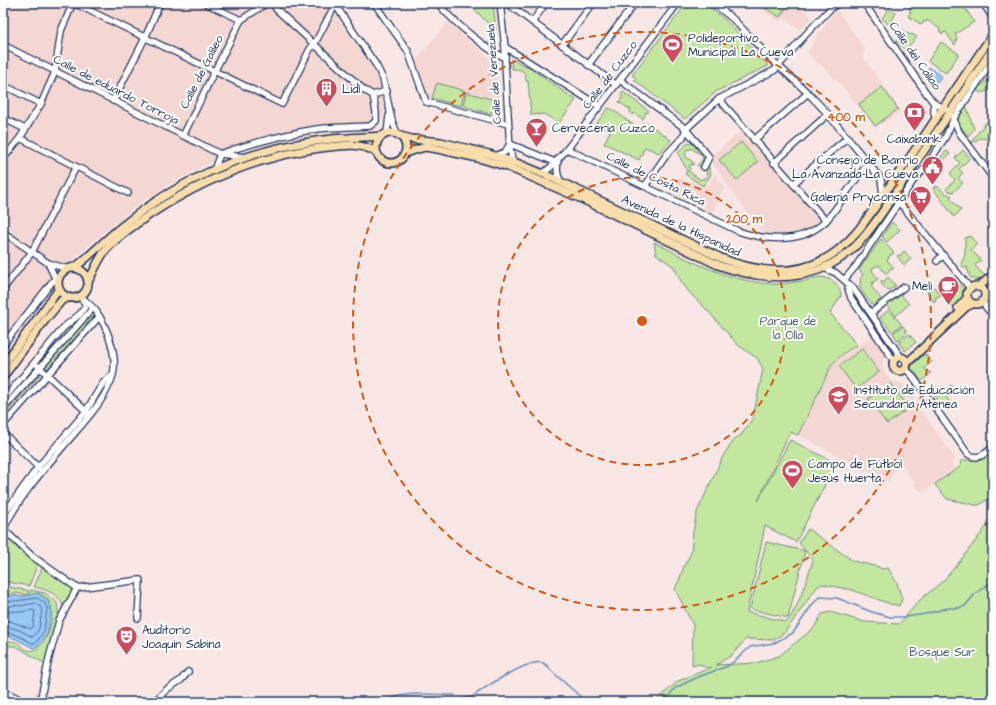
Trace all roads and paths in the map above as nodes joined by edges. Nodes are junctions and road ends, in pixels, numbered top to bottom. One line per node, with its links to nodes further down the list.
1 (74, 3): 23 (street); 33 (street)
2 (160, 3): 23 (street)
3 (206, 3): 20 (street)
4 (267, 3): 20 (street, Calle de Galileo)
5 (273, 3): 25 (street)
6 (374, 3): 52 (street)
7 (438, 3): 29 (street)
8 (500, 3): 27 (street, Calle de Venezuela)
9 (507, 3): 21 (street)
10 (546, 3): 21 (street)
11 (593, 3): 26 (street)
12 (635, 3): 31 (street)
13 (678, 3): 35 (street, Calle de Cuzco)
14 (713, 3): 32 (street)
15 (838, 3): 32 (street)
16 (864, 3): 43 (street, Calle del Callao)
17 (983, 3): 19 (street)
18 (335, 4): 25 (street); 37 (street)
19 (993, 18)
20 (241, 20): 34 (street, Calle de Galileo)
21 (532, 22): 26 (street)
22 (993, 34): 40 (main road, Avenida de la Hispanidad)
23 (145, 38): 34 (street); 42 (street)
24 (3, 45): 33 (street, Calle de eduardo Torroja)
25 (314, 45): 34 (street); 39 (street)
26 (562, 45): 31 (street)
27 (506, 47): 29 (street, Calle de Venezuela); 45 (street)
28 (993, 48): 49 (main road, Avenida de la Hispanidad)
29 (505, 57): 52 (street, Calle de Venezuela)
30 (993, 60): 49 (street, Avenida de la Hispanidad)
31 (588, 65): 35 (street)
32 (778, 66): 38 (street); 41 (street)
33 (56, 72): 42 (street, Calle de eduardo Torroja); 44 (street)
34 (214, 72): 60 (street, Calle de Galileo)
35 (618, 82): 45 (street, Calle de Cuzco); 56 (street)
36 (3, 85): 44 (street)
37 (387, 91): 39 (street); 47 (street)
38 (808, 93): 48 (street); 63 (street)
39 (373, 95): 68 (street)
40 (950, 97): 43 (street, Calle del Callao); 46 (main road, Avenida de la Hispanidad)
41 (719, 99): 56 (street); 63 (street)
42 (113, 101): 60 (street, Calle de eduardo Torroja)
43 (934, 103): 46 (street, Calle del Callao); 51 (street, Calle del Callao)
44 (41, 104): 55 (street)
45 (599, 106): 65 (street, Calle de Cuzco)
46 (943, 107): 49 (street, Calle del Callao); 51 (main road, Avenida de la Hispanidad)
47 (390, 108): 58 (street); 59 (street)
48 (828, 114): 61 (street); 74 (street)
49 (952, 116): 53 (main road, Avenida de la Hispanidad); 54 (street, Avenida de la Hispanidad); 57 (street, Calle del Callao)
50 (3, 118): 55 (street)
51 (935, 119): 53 (street, Calle del Callao); 82 (main road, Avenida de la Hispanidad)
52 (508, 124): 64 (street, Calle de Venezuela)
53 (943, 124): 54 (street, Calle del Callao); 96 (main road, Avenida de la Hispanidad)
54 (950, 128): 57 (street, Calle del Callao); 88 (street, Avenida de la Hispanidad)
55 (25, 129): 62 (street)
56 (686, 129): 77 (street); 85 (street)
57 (959, 132): 80 (street, Calle del Callao)
58 (384, 135): 59 (main road); 66 (main road); 70 (main road)
59 (399, 135): 67 (main road); 69 (main road, Avenida de la Hispanidad)
60 (183, 136): 68 (street, Calle de eduardo Torroja)
61 (848, 137): 75 (street); 84 (street)
62 (20, 138): 71 (street); 76 (street)
63 (754, 140): 74 (street)
64 (510, 144): 69 (street); 72 (street); 73 (street, Calle de Venezuela)
65 (567, 148): 72 (street, Calle de Cuzco); 85 (street, Calle de Costa Rica)
66 (376, 152): 67 (main road); 98 (main road)
67 (406, 153): 96 (main road, Avenida de la Hispanidad)
68 (220, 154): 70 (street, Calle de eduardo Torroja); 78 (street)
69 (495, 156): 73 (main road, Avenida de la Hispanidad)
70 (246, 158): 78 (main road)
71 (3, 159)
72 (557, 160): 79 (street, Calle de Cuzco); 83 (street)
73 (514, 162): 79 (main road, Avenida de la Hispanidad)
74 (774, 163): 84 (street)
75 (868, 164): 81 (street); 89 (street, Calle de Costa Rica)
76 (76, 167): 86 (street); 91 (street)
77 (704, 167)
78 (214, 170): 95 (main road)
79 (542, 174): 83 (main road, Avenida de la Hispanidad)
80 (993, 178)
81 (881, 179): 82 (street); 87 (street)
82 (895, 179): 87 (main road, Avenida de la Hispanidad)
83 (561, 182): 87 (main road, Avenida de la Hispanidad)
84 (793, 184): 89 (street)
85 (645, 186): 89 (street, Calle de Costa Rica)
86 (128, 193)
87 (883, 195)
88 (899, 202): 92 (street); 101 (street, Avenida de la Hispanidad)
89 (826, 221)
90 (3, 232): 91 (street)
91 (32, 252): 94 (street); 104 (street)
92 (943, 255): 93 (street); 103 (street)
93 (937, 261)
94 (48, 263): 95 (street); 100 (street)
95 (70, 268): 98 (main road); 100 (main road)
96 (824, 268): 101 (street)
97 (993, 275): 103 (main road)
98 (89, 280): 105 (main road)
99 (993, 281): 106 (main road)
100 (57, 282): 107 (main road); 113 (street); 117 (main road)
101 (847, 282): 110 (street); 114 (street)
102 (904, 287): 110 (street)
103 (974, 287): 106 (main road); 108 (main road)
104 (3, 289)
105 (81, 297): 107 (main road); 109 (street); 116 (street)
106 (984, 297): 108 (main road); 111 (street)
107 (68, 298): 120 (main road)
108 (970, 301): 115 (main road)
109 (93, 308): 112 (street); 118 (street)
110 (871, 313): 115 (street)
111 (993, 316)
112 (99, 317): 119 (street); 123 (street)
113 (3, 345)
114 (894, 361): 115 (main road); 115 (main road)
115 (904, 362): 126 (street)
116 (34, 363): 118 (street); 121 (street)
117 (3, 365)
118 (39, 368): 119 (street); 122 (street)
119 (47, 375): 123 (street); 124 (street)
120 (3, 377)
121 (3, 400)
122 (3, 409)
123 (88, 413): 127 (street)
124 (3, 425)
125 (3, 433): 127 (street)
126 (993, 448)
127 (40, 469): 128 (street); 129 (street)
128 (3, 515)
129 (3, 530): 130 (street)
130 (77, 588): 131 (street); 135 (street)
131 (138, 618)
132 (188, 672): 136 (street)
133 (3, 691): 134 (street)
134 (26, 702)
135 (40, 702)
136 (142, 702)

